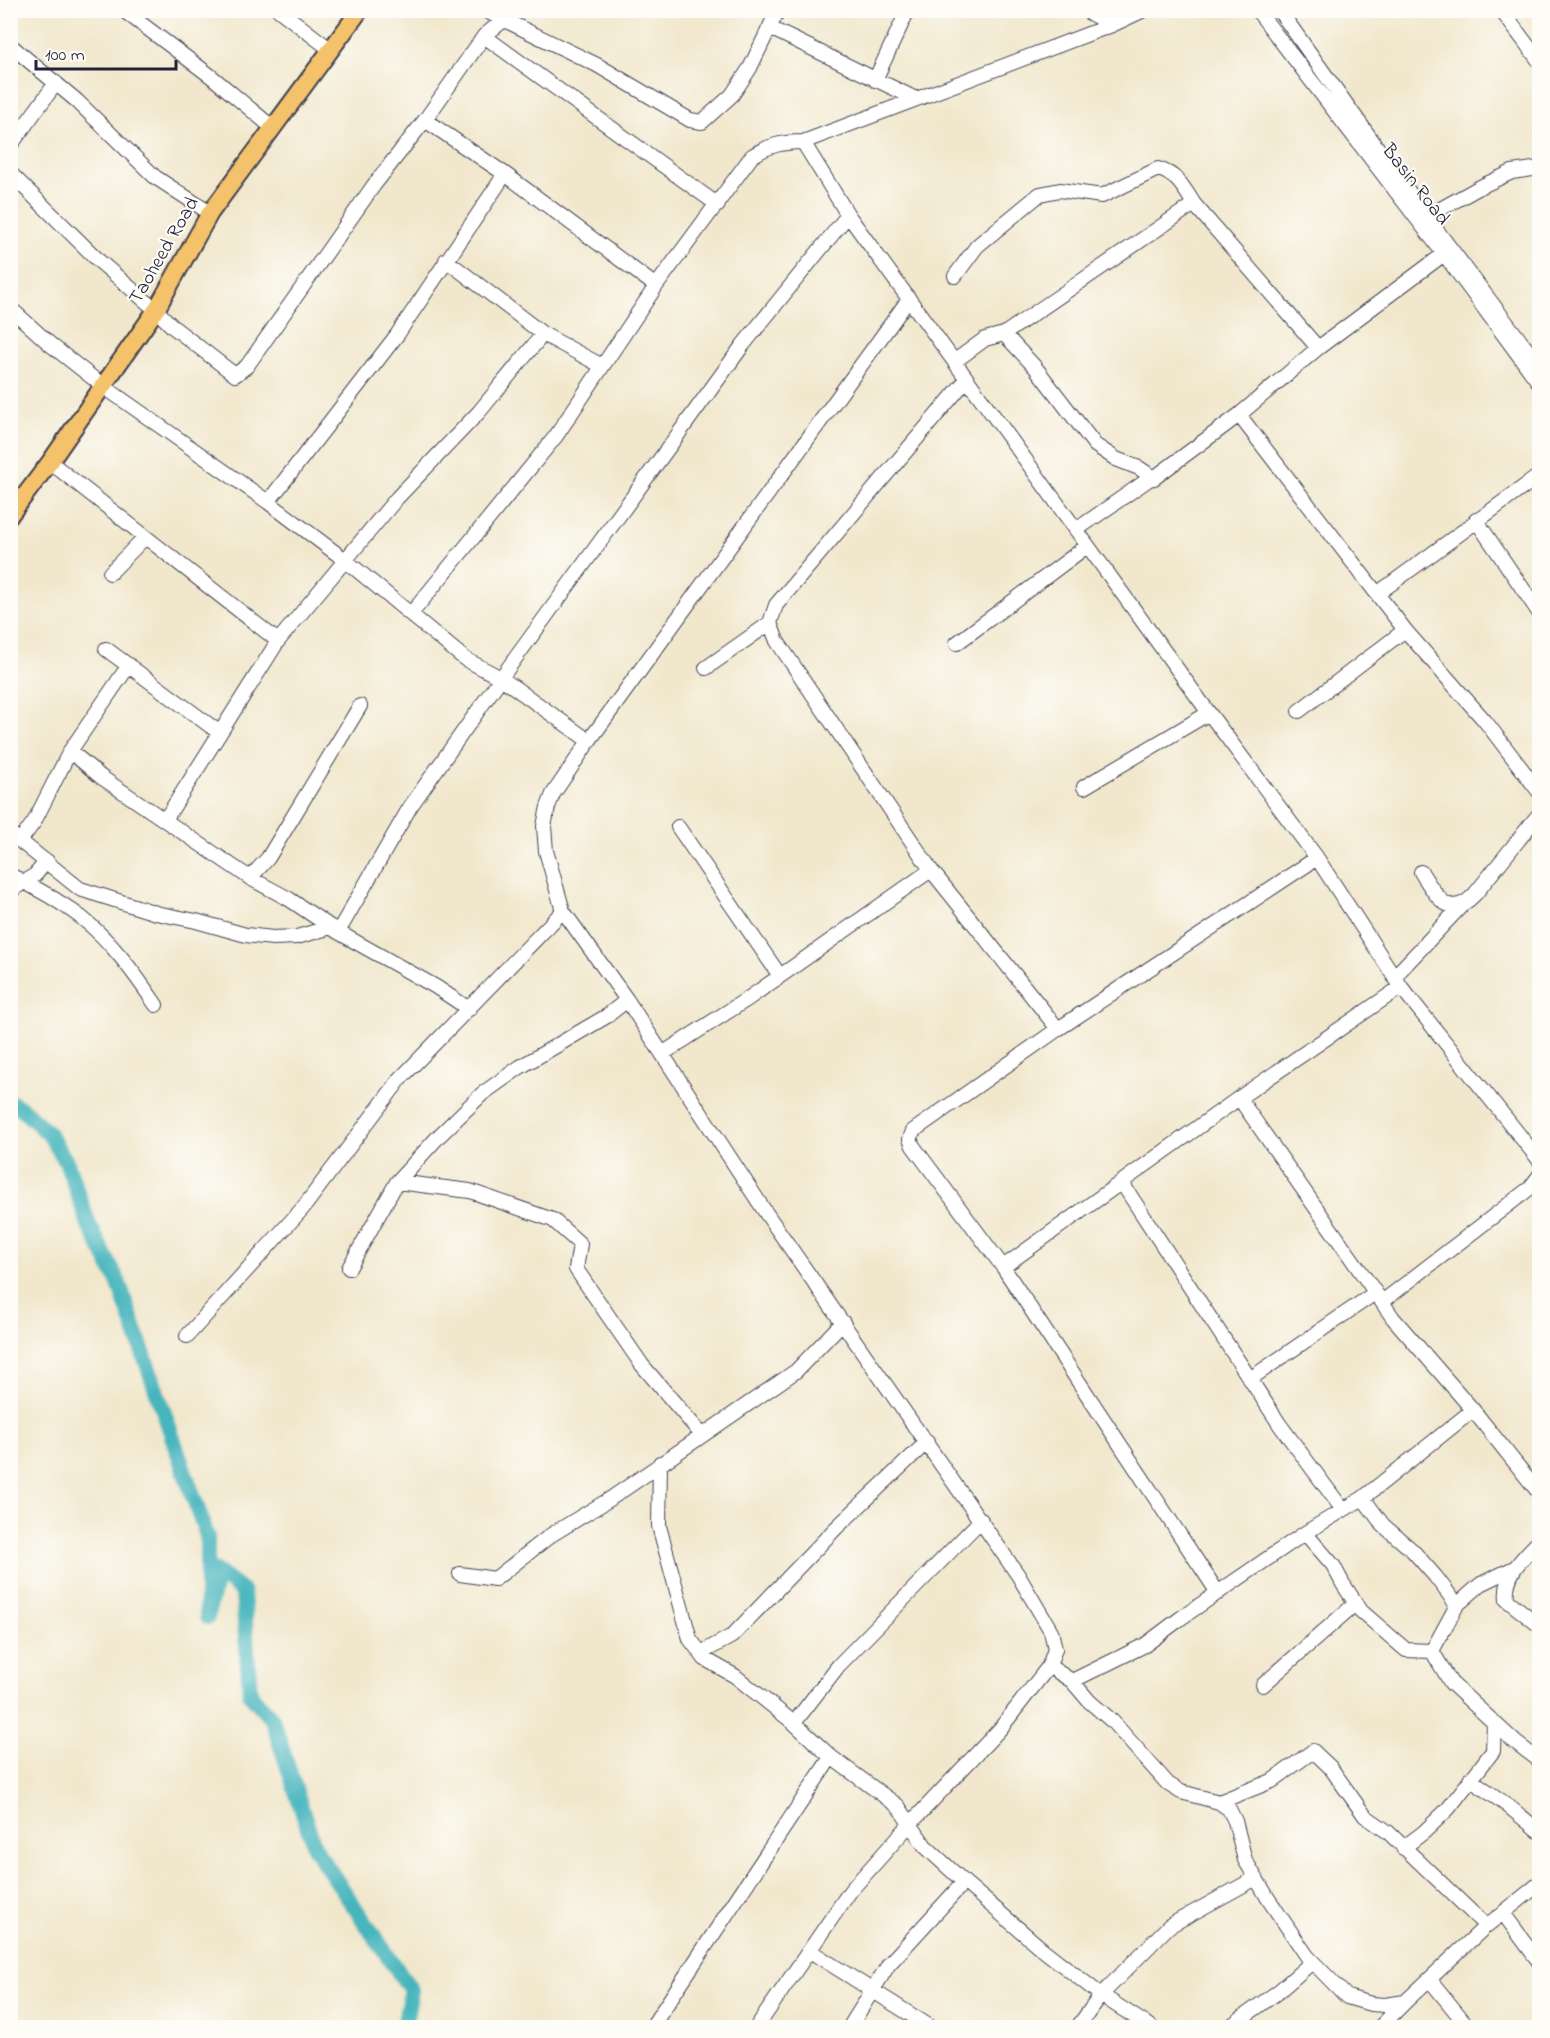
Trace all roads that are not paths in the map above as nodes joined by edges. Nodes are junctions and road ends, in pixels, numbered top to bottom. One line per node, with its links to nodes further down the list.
1 (123, 10): 23 (street)
2 (279, 10): 17 (street)
3 (360, 10): 17 (main road, Taoheed Road)
4 (484, 10): 12 (street)
5 (778, 10): 14 (street)
6 (908, 10): 19 (street)
7 (1084, 10): 13 (street)
8 (1144, 10): 13 (street)
9 (1257, 10): 33 (street, Basin Road)
10 (1279, 10): 33 (street, Basin Road)
11 (1501, 10): 18 (street)
12 (507, 15): 14 (street); 15 (street)
13 (1112, 25): 21 (street)
14 (770, 28): 19 (street)
15 (484, 36): 22 (street); 30 (street)
16 (10, 45): 20 (street)
17 (332, 50): 23 (main road, Taoheed Road)
18 (1539, 62)
19 (875, 80): 21 (street)
20 (56, 83): 25 (street); 31 (street)
21 (916, 99): 24 (street)
22 (425, 120): 28 (street); 40 (street)
23 (273, 128): 31 (main road, Taoheed Road)
24 (803, 142): 30 (street); 32 (street)
25 (10, 146)
26 (1539, 168): 33 (street)
27 (10, 173): 40 (street)
28 (505, 174): 35 (street); 37 (street)
29 (1194, 204): 36 (street); 42 (street); 43 (street)
30 (718, 205): 37 (street)
31 (210, 213): 40 (main road, Taoheed Road)
32 (848, 215): 38 (street); 71 (street)
33 (1423, 219): 34 (street, Basin Road); 46 (street, Basin Road)
34 (1444, 254): 43 (street); 46 (street, Basin Road)
35 (446, 260): 41 (street); 53 (street)
36 (956, 276)
37 (656, 286): 45 (street)
38 (909, 299): 44 (street); 76 (street)
39 (10, 308): 48 (street)
40 (156, 310): 48 (main road, Taoheed Road)
41 (543, 334): 45 (street); 59 (street)
42 (1004, 334): 44 (street); 52 (street)
43 (1318, 348): 49 (street)
44 (955, 360): 47 (street)
45 (602, 366): 62 (street)
46 (1539, 377)
47 (967, 379): 56 (street); 64 (street)
48 (103, 386): 50 (main road, Taoheed Road); 53 (street)
49 (1239, 415): 52 (street); 61 (street)
50 (50, 462): 54 (main road, Taoheed Road); 57 (street)
51 (1539, 475): 55 (street)
52 (1152, 477): 56 (street)
53 (268, 502): 59 (street)
54 (10, 515)
55 (1476, 520): 61 (street); 63 (street)
56 (1076, 530): 58 (street)
57 (145, 537): 60 (street); 66 (street)
58 (1087, 546): 67 (street); 74 (street)
59 (345, 560): 62 (street); 66 (street)
60 (110, 573)
61 (1377, 594): 65 (street)
62 (411, 614): 71 (street)
63 (1539, 614)
64 (770, 623): 70 (street); 86 (street)
65 (1406, 630): 73 (street); 79 (street)
66 (278, 641): 75 (street)
67 (957, 643)
68 (106, 648): 69 (street)
69 (129, 665): 75 (street); 77 (street)
70 (706, 668)
71 (501, 678): 76 (street); 94 (street)
72 (360, 706): 89 (street)
73 (1299, 711)
74 (1209, 713): 78 (street); 84 (street)
75 (220, 733): 81 (street)
76 (589, 741): 93 (street)
77 (70, 751): 81 (street); 83 (street)
78 (1084, 787)
79 (1539, 793)
80 (1539, 813): 92 (street)
81 (165, 819): 89 (street)
82 (678, 827): 95 (street)
83 (15, 837): 85 (street)
84 (1317, 858): 96 (street); 100 (street)
85 (47, 861): 90 (street); 94 (street)
86 (931, 870): 95 (street); 100 (street)
87 (1421, 872): 92 (street)
88 (10, 875): 90 (street)
89 (250, 878): 94 (street)
90 (25, 883): 91 (street); 98 (street)
91 (10, 891)
92 (1463, 904): 96 (street)
93 (563, 911): 97 (street); 99 (street)
94 (334, 929): 99 (street)
95 (780, 976): 101 (street)
96 (1398, 982): 102 (street); 103 (street)
97 (627, 1000): 101 (street); 105 (street)
98 (156, 1005)
99 (469, 1009): 111 (street)
100 (1058, 1029): 108 (street)
101 (662, 1054): 110 (street)
102 (1239, 1098): 106 (street); 109 (street)
103 (1539, 1161)
104 (1539, 1175): 109 (street)
105 (397, 1182): 107 (street); 114 (street)
106 (1122, 1184): 108 (street); 112 (street)
107 (349, 1268)
108 (1003, 1268): 125 (street)
109 (1378, 1297): 112 (street); 113 (street)
110 (843, 1322): 114 (street); 115 (street)
111 (187, 1336)
112 (1250, 1379): 119 (street)
113 (1473, 1410): 117 (street); 118 (street)
114 (702, 1435): 116 (street)
115 (927, 1442): 120 (street); 130 (street)
116 (660, 1463): 124 (street); 130 (street)
117 (1539, 1494)
118 (1363, 1498): 119 (street); 127 (street)
119 (1343, 1510): 121 (street)
120 (981, 1520): 131 (street); 135 (street)
121 (1305, 1533): 125 (street); 126 (street)
122 (1538, 1546): 123 (street)
123 (1514, 1568): 127 (street); 128 (street)
124 (460, 1574)
125 (1218, 1593): 132 (street)
126 (1356, 1604): 129 (street); 133 (street)
127 (1457, 1605): 129 (street)
128 (1539, 1626)
129 (1432, 1651): 134 (street)
130 (701, 1653): 135 (street)
131 (1049, 1666): 132 (street); 140 (street)
132 (1072, 1681): 139 (street)
133 (1263, 1685)
134 (1494, 1722): 137 (street); 138 (street)
135 (794, 1723): 136 (street)
136 (831, 1757): 140 (street); 156 (street)
137 (1539, 1761)
138 (1470, 1779): 141 (street); 142 (street)
139 (1219, 1802): 142 (street); 143 (street)
140 (910, 1824): 144 (street); 148 (street)
141 (1539, 1832)
142 (1403, 1848): 147 (street)
143 (1256, 1878): 149 (street); 153 (street)
144 (964, 1882): 152 (street); 153 (street)
145 (1539, 1883): 146 (street)
146 (1503, 1913): 147 (street); 150 (street)
147 (1486, 1926): 151 (street)
148 (810, 1951): 152 (street); 157 (street)
149 (1312, 1962): 154 (street); 161 (street)
150 (1539, 1963)
151 (1430, 1980): 154 (street); 163 (street)
152 (872, 1988): 158 (street); 159 (street)
153 (1101, 1995): 155 (street); 160 (street)
154 (1405, 2002): 162 (street)
155 (1147, 2026)
156 (651, 2028)
157 (756, 2028)
158 (849, 2028)
159 (932, 2028)
160 (1077, 2028)
161 (1228, 2028)
162 (1379, 2028)
163 (1469, 2028)

